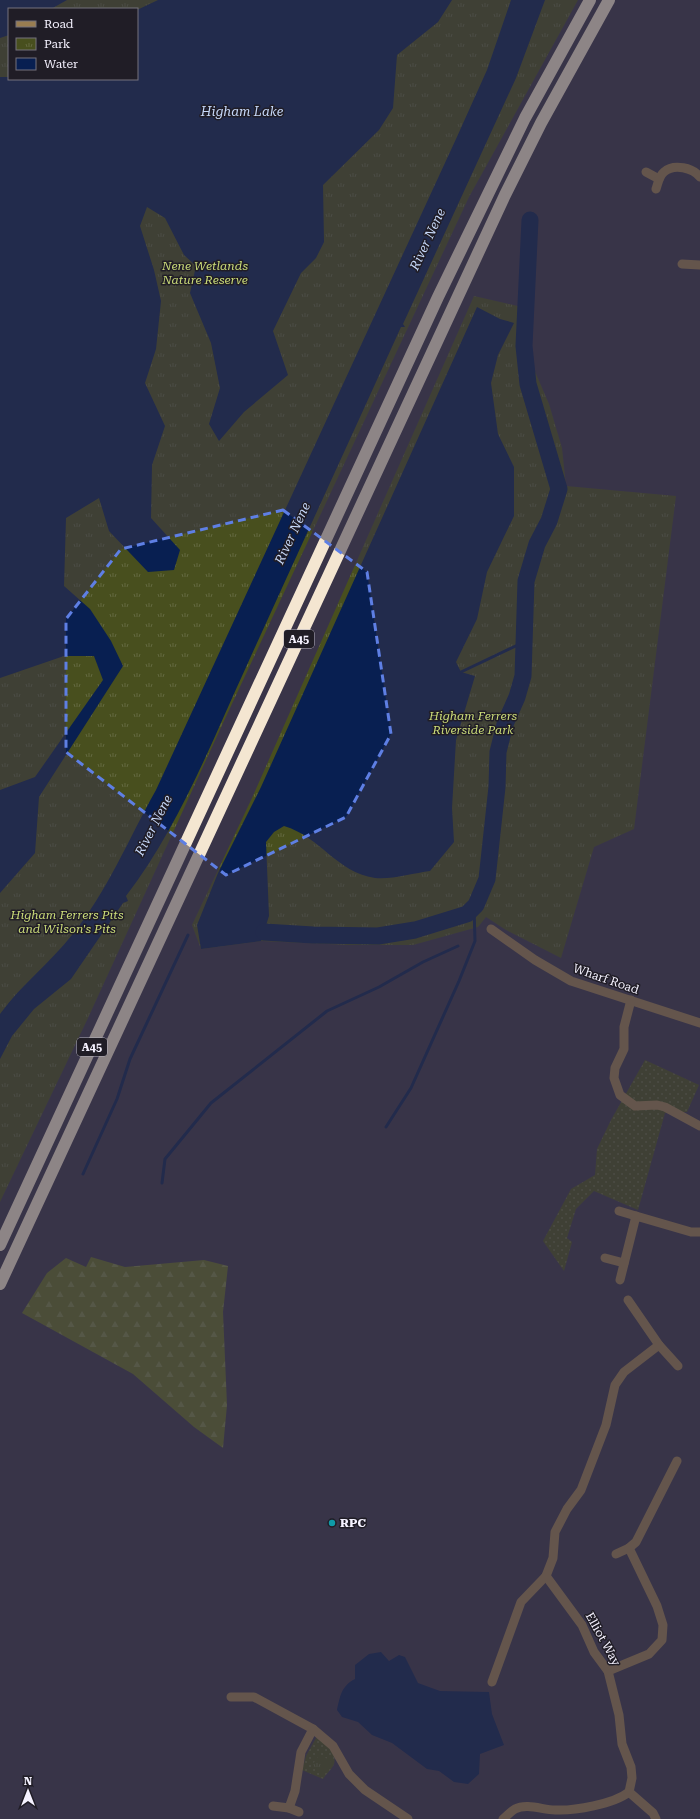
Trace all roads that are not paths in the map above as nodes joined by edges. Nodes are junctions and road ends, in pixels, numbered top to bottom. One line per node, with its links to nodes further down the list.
1 (590, 0): 16 (highway, A45)
2 (609, 0): 20 (highway, A45)
3 (646, 172): 5 (street)
4 (700, 177): 5 (street)
5 (659, 178): 6 (street)
6 (656, 189)
7 (682, 264): 8 (street)
8 (700, 265)
9 (491, 929): 10 (street, Wharf Road)
10 (631, 1000): 11 (street, Wharf Road); 12 (street)
11 (700, 1023)
12 (700, 1126)
13 (619, 1211): 14 (street)
14 (636, 1216): 15 (street); 18 (street)
15 (700, 1232)
16 (0, 1245)
17 (605, 1258): 18 (street)
18 (624, 1263): 19 (street)
19 (620, 1280)
20 (0, 1284)
21 (628, 1300): 22 (street)
22 (659, 1345): 23 (street); 27 (street)
23 (678, 1366)
24 (677, 1461): 25 (street)
25 (630, 1548): 26 (street); 28 (street)
26 (616, 1554)
27 (546, 1576): 28 (street, Elliot Way); 29 (street)
28 (608, 1671): 32 (street, Elliot Way)
29 (492, 1682)
30 (231, 1697): 31 (street)
31 (313, 1729): 34 (street); 36 (street)
32 (629, 1792): 37 (street); 38 (street)
33 (273, 1806): 34 (street)
34 (289, 1808): 35 (street)
35 (299, 1812)
36 (408, 1819)
37 (503, 1819)
38 (656, 1819)

